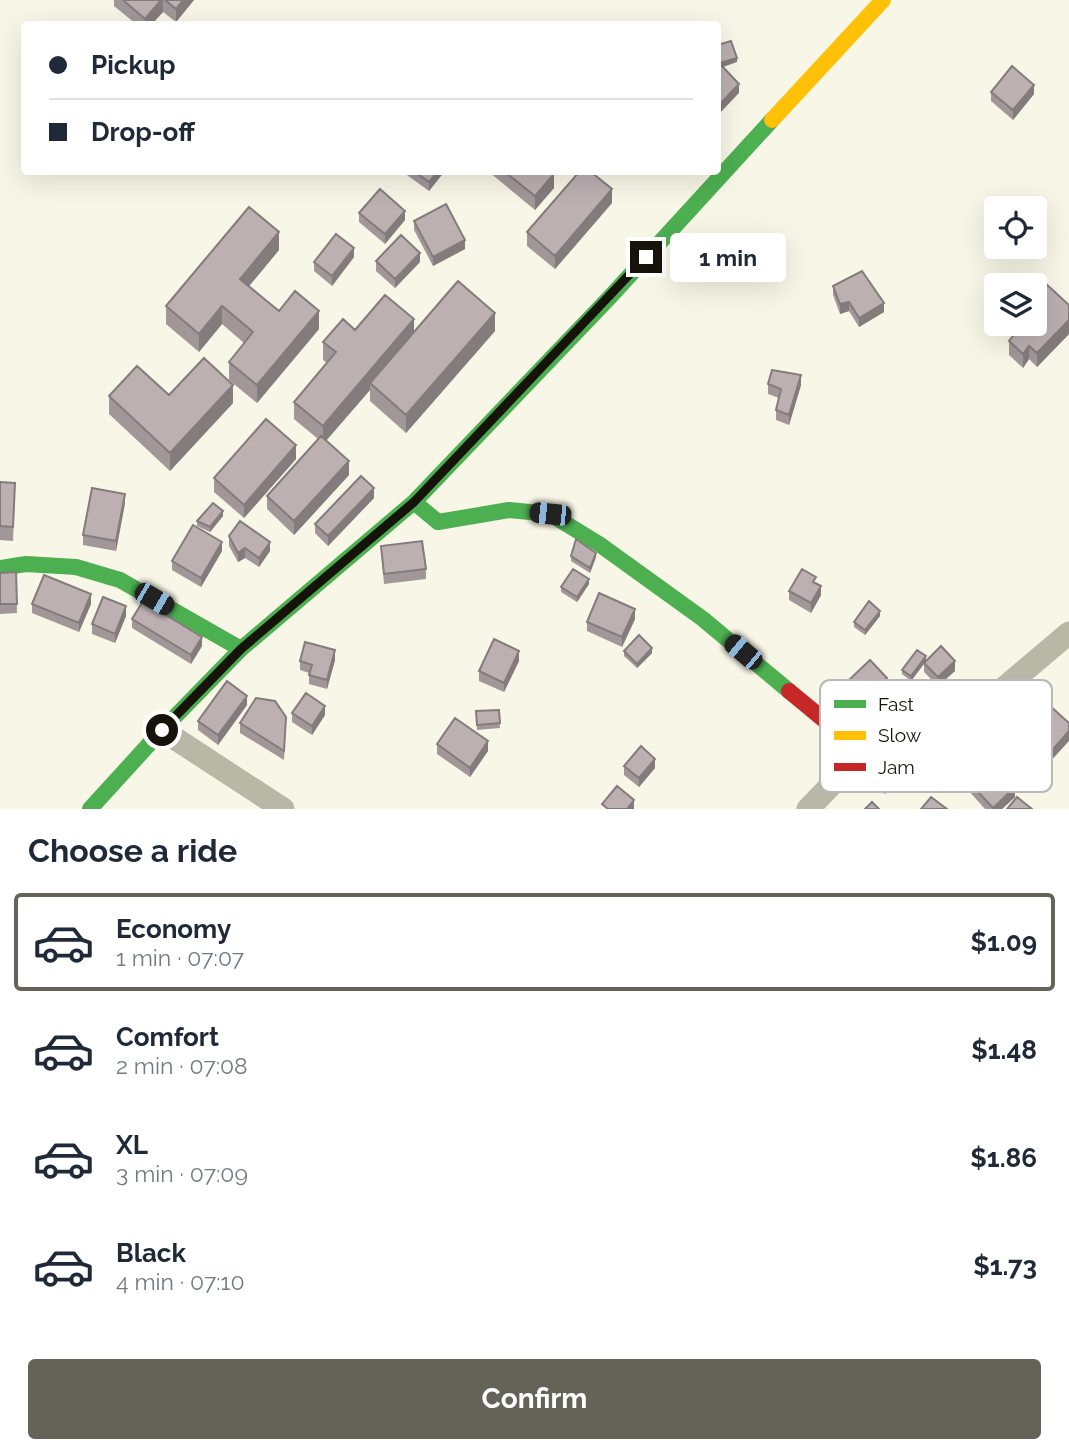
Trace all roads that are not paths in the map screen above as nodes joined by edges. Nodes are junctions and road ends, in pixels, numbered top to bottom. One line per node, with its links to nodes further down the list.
1 (883, 0): 2 (street)
2 (414, 502): 5 (street); 7 (street)
3 (0, 568): 5 (street)
4 (1069, 633): 6 (street)
5 (241, 649): 8 (street)
6 (1013, 680)
7 (820, 716)
8 (162, 730): 10 (street); 11 (street)
9 (824, 792): 12 (street)
10 (90, 809)
11 (282, 809)
12 (808, 809)

